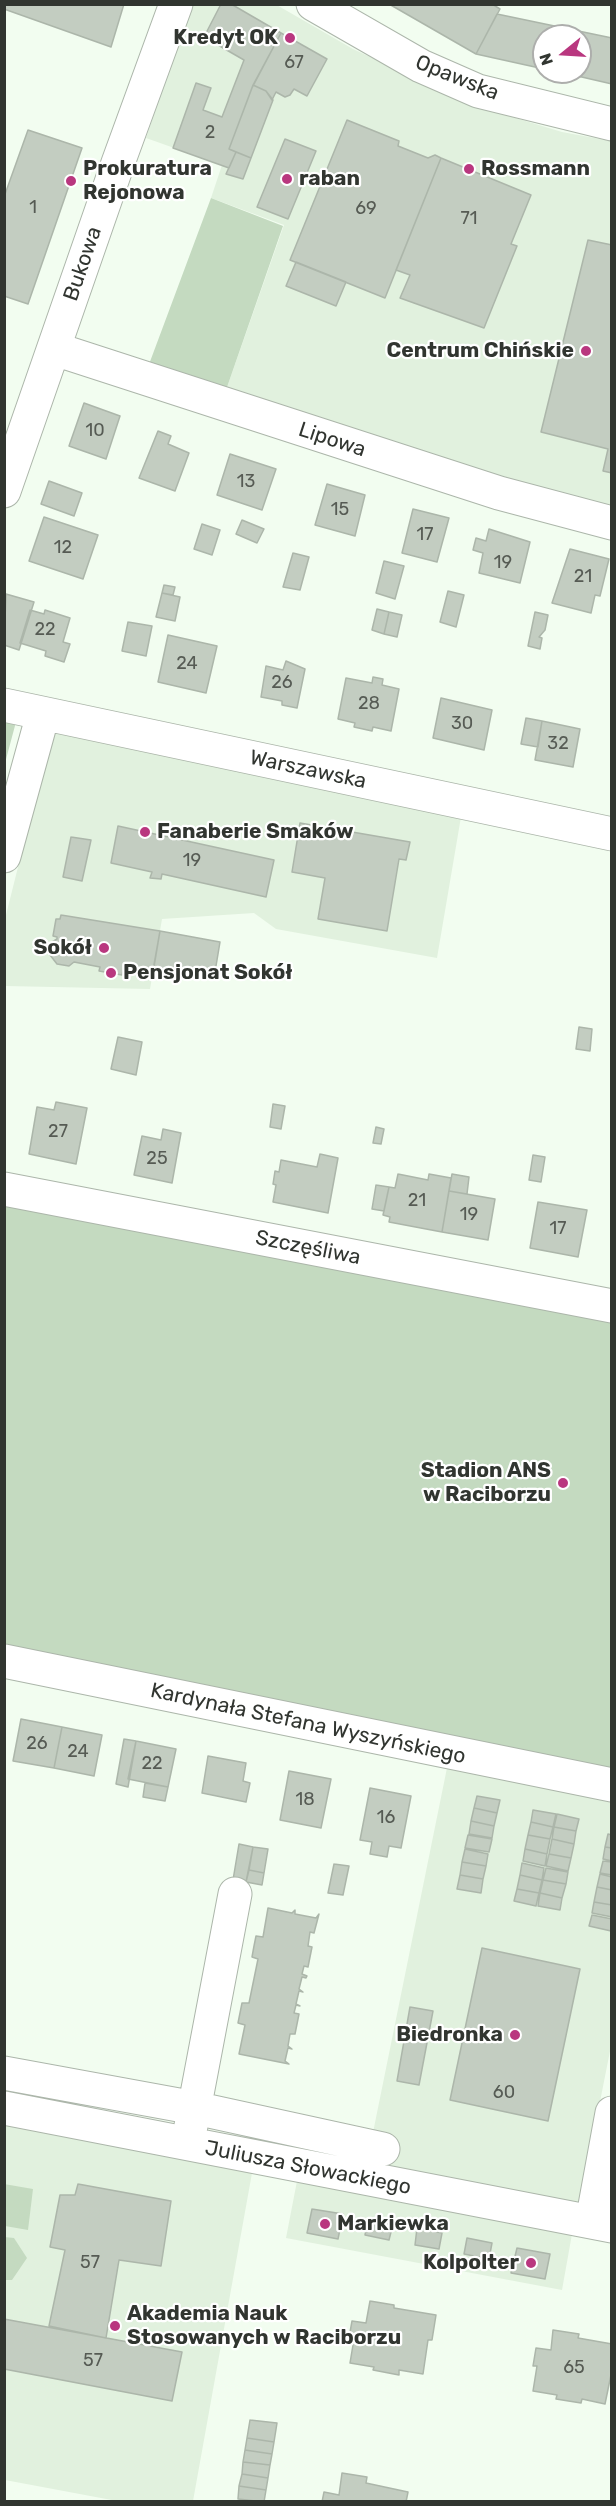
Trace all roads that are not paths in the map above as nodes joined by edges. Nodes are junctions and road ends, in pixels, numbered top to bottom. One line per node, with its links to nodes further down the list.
1 (176, 4): 4 (street, Bukowa)
2 (313, 4): 3 (street, Opawska)
3 (612, 124)
4 (55, 349): 5 (street, Bukowa); 6 (street, Lipowa)
5 (4, 491)
6 (612, 523)
7 (4, 705): 8 (street, Warszawska)
8 (43, 714): 9 (street, Warszawska); 10 (street)
9 (612, 834)
10 (4, 856)
11 (4, 1189): 12 (street, Szczęśliwa)
12 (612, 1306)
13 (4, 1661): 14 (street, Kardynała Stefana Wyszyńskiego)
14 (612, 1785)
15 (235, 1894): 18 (street)
16 (4, 2073): 18 (street)
17 (4, 2108): 20 (street, Juliusza Słowackiego)
18 (195, 2108): 20 (street); 21 (street)
19 (612, 2113): 22 (street)
20 (188, 2144): 22 (street, Juliusza Słowackiego)
21 (383, 2149)
22 (602, 2224)

